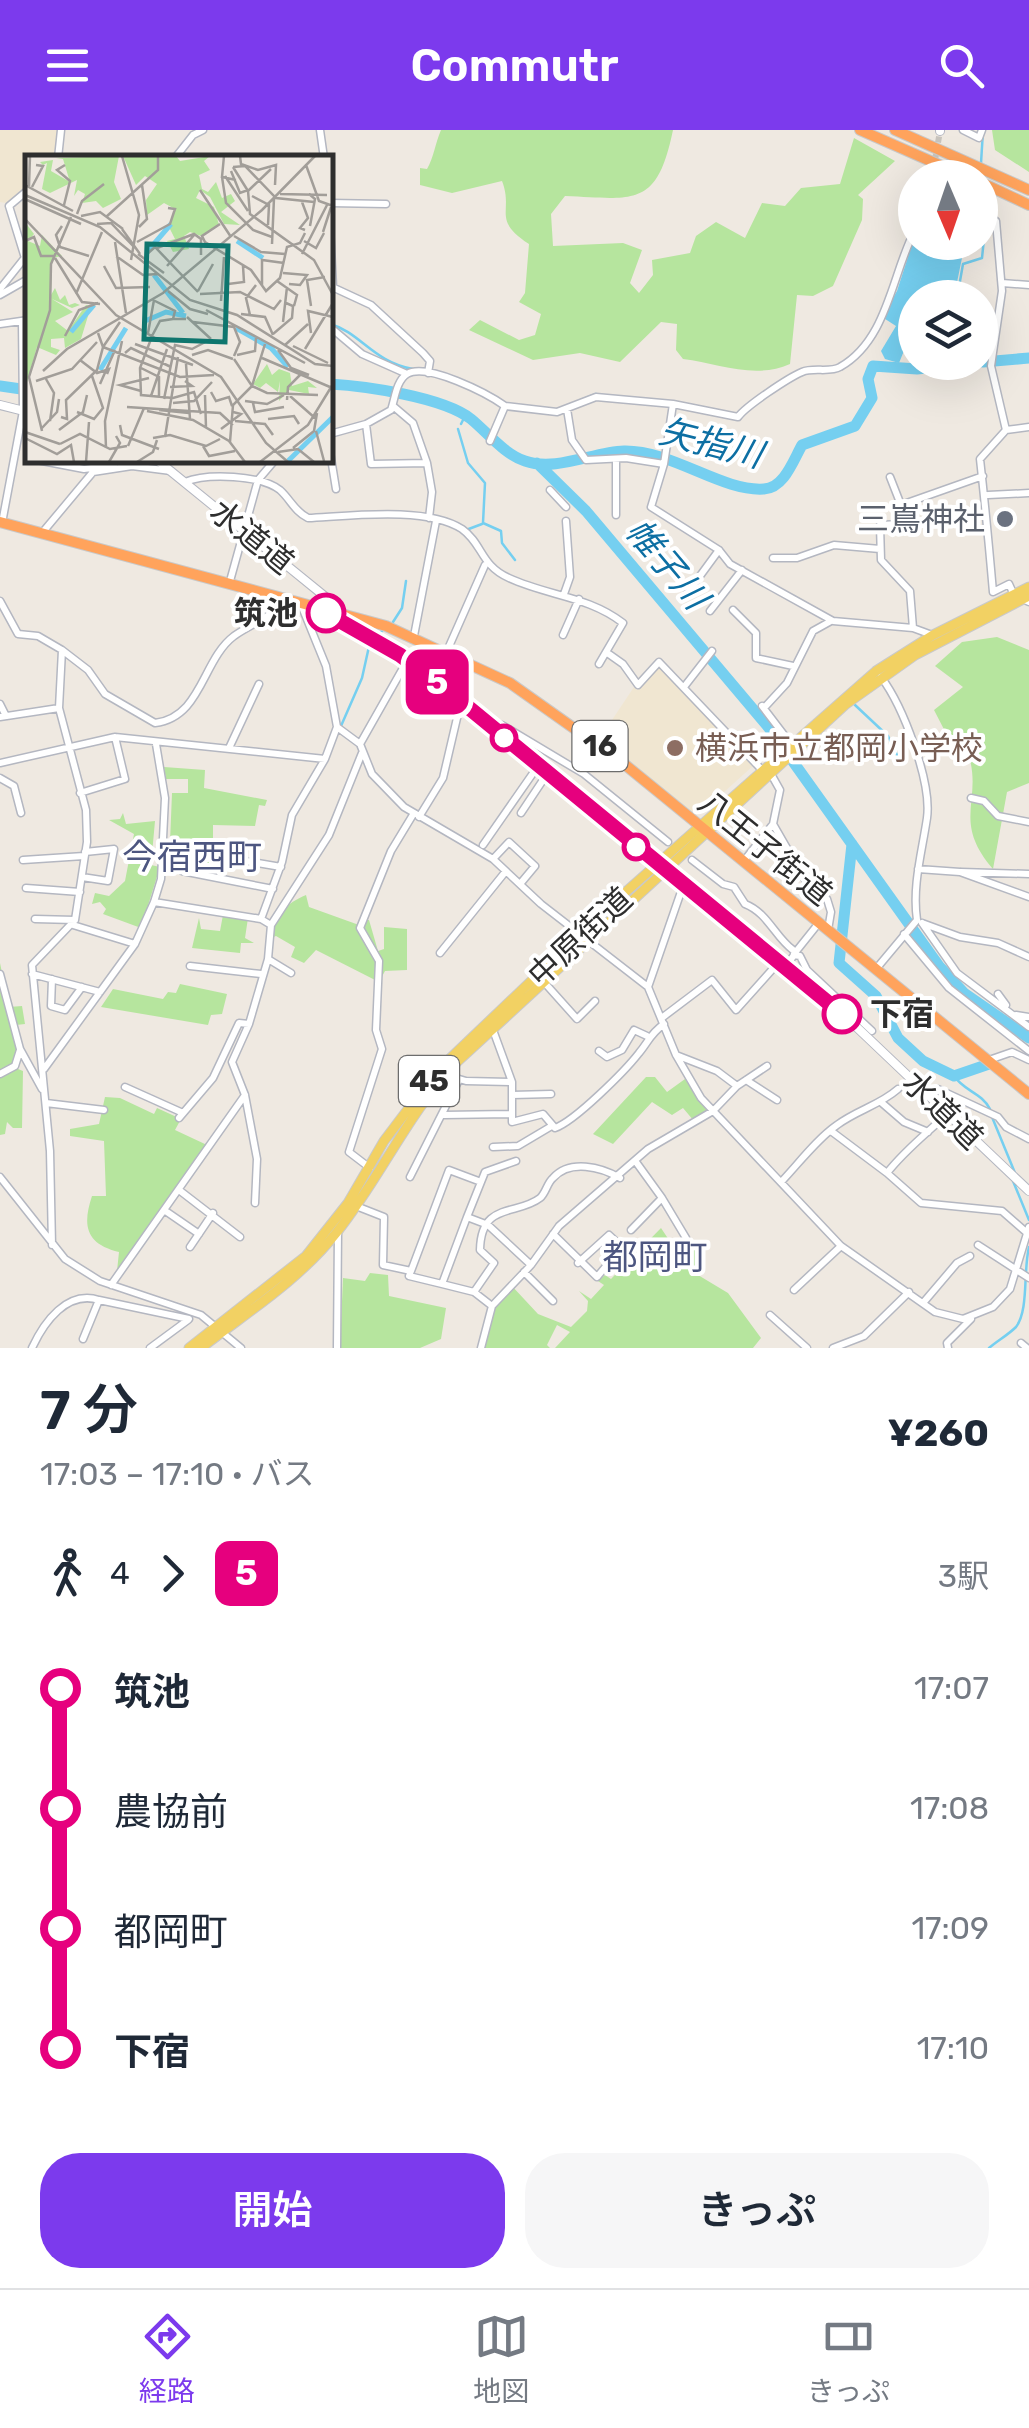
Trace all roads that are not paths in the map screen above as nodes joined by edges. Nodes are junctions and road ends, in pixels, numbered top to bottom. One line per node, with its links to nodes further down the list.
1 (61, 130): 8 (street)
2 (203, 130): 9 (street)
3 (320, 130): 10 (street)
4 (860, 130): 11 (highway)
5 (894, 130): 12 (highway)
6 (964, 130): 7 (street)
7 (982, 130)
8 (58, 155)
9 (177, 155)
10 (324, 155)
11 (929, 160)
12 (1029, 188)
13 (998, 190): 17 (highway)
14 (25, 192): 19 (street)
15 (332, 203): 16 (street)
16 (386, 204)
17 (1029, 207)
18 (998, 241): 23 (street)
19 (25, 253)
20 (25, 257): 26 (street)
21 (905, 260): 33 (street)
22 (25, 281): 26 (street)
23 (1002, 283): 24 (street); 41 (street)
24 (1029, 285)
25 (332, 286): 31 (street)
26 (0, 292)
27 (25, 321): 28 (street)
28 (0, 324)
29 (332, 329): 30 (street)
30 (407, 374): 31 (street); 34 (street)
31 (428, 374): 35 (street)
32 (0, 404): 37 (street)
33 (673, 404): 36 (street); 52 (street)
34 (394, 405): 39 (street); 51 (street)
35 (505, 406): 36 (street); 43 (street)
36 (567, 409): 46 (street)
37 (25, 411)
38 (25, 415): 44 (street)
39 (366, 424): 42 (street); 51 (street)
40 (1029, 427): 41 (street)
41 (1006, 430): 56 (street)
42 (332, 433)
43 (490, 441)
44 (14, 456): 45 (street); 70 (street)
45 (25, 458)
46 (616, 459): 52 (street); 67 (street)
47 (46, 462): 54 (street)
48 (160, 462): 55 (street, 水道道)
49 (273, 462): 58 (street)
50 (332, 462): 61 (street)
51 (427, 463): 68 (street)
52 (664, 464): 74 (street)
53 (120, 466): 54 (street); 55 (street); 60 (street)
54 (84, 470): 60 (street)
55 (171, 471): 59 (street, 水道道)
56 (983, 476): 64 (street); 65 (street)
57 (890, 478): 65 (street)
58 (258, 480): 59 (street); 68 (street); 71 (street)
59 (185, 482): 71 (street, 水道道)
60 (81, 483): 72 (street)
61 (336, 488)
62 (550, 490): 66 (street)
63 (1029, 493): 64 (street)
64 (988, 495): 83 (street)
65 (902, 505): 73 (street)
66 (566, 507)
67 (616, 515)
68 (432, 519): 76 (street); 95 (street)
69 (566, 521): 80 (street)
70 (1, 522): 72 (highway, 八王子街道 / 16)
71 (244, 532): 78 (street); 88 (street, 水道道)
72 (42, 533): 78 (highway, 八王子街道 / 16)
73 (880, 549): 75 (street); 92 (street)
74 (719, 550): 77 (street); 81 (street)
75 (773, 558)
76 (485, 565): 80 (street); 98 (street)
77 (742, 570): 89 (street); 90 (street)
78 (230, 582): 82 (highway, 八王子街道 / 16)
79 (1029, 587): 83 (main road, 中原街道 / 45)
80 (564, 594): 84 (street)
81 (686, 595)
82 (286, 596): 85 (highway, 八王子街道 / 16); 111 (street)
83 (1023, 598): 94 (main road, 中原街道 / 45); 103 (main road, 中原街道 / 45)
84 (580, 599): 93 (street); 99 (street)
85 (300, 600): 88 (highway, 八王子街道 / 16); 91 (street); 112 (street)
86 (0, 601): 96 (street)
87 (734, 610): 102 (street)
88 (338, 611): 91 (street, 水道道); 95 (highway, 八王子街道 / 16)
89 (710, 611)
90 (832, 621): 92 (street); 102 (street)
91 (351, 626): 100 (street, 水道道)
92 (914, 628): 94 (street)
93 (563, 635)
94 (933, 635): 103 (main road, 中原街道 / 45)
95 (414, 636): 98 (highway, 八王子街道 / 16)
96 (62, 650): 109 (street); 111 (street)
97 (712, 651): 105 (street)
98 (448, 652): 106 (street); 134 (highway, 八王子街道 / 16)
99 (606, 652): 101 (street); 105 (street)
100 (408, 660): 106 (street, 水道道); 116 (street)
101 (599, 664)
102 (793, 666): 119 (street)
103 (879, 674): 119 (main road, 中原街道 / 45); 146 (street)
104 (259, 684): 117 (street)
105 (684, 687): 124 (street)
106 (452, 694): 107 (street, 水道道)
107 (460, 701): 113 (street, 水道道); 131 (street)
108 (0, 704): 110 (street)
109 (59, 708): 110 (street); 118 (street)
110 (3, 716)
111 (155, 723): 115 (street)
112 (337, 727): 116 (street); 121 (street)
113 (491, 728): 123 (street, 水道道); 136 (street)
114 (115, 737): 115 (street); 118 (street); 127 (street)
115 (154, 742): 117 (street); 158 (street)
116 (360, 744): 120 (street)
117 (230, 746): 121 (street)
118 (69, 748): 122 (street); 127 (street)
119 (792, 748): 124 (main road, 中原街道 / 45)
120 (362, 753): 131 (street); 163 (street)
121 (325, 759): 144 (street)
122 (0, 764)
123 (538, 766): 125 (street, 水道道); 137 (street)
124 (766, 772): 133 (street); 134 (main road, 中原街道 / 45)
125 (548, 774): 129 (street); 145 (street, 水道道)
126 (0, 778): 130 (street)
127 (80, 793): 138 (street)
128 (971, 798): 132 (street)
129 (521, 813)
130 (20, 814)
131 (417, 815): 140 (street); 231 (street)
132 (1028, 822): 135 (street)
133 (773, 824): 143 (street); 164 (street)
134 (703, 830): 143 (highway, 八王子街道 / 16); 145 (main road, 中原街道 / 45)
135 (1029, 835)
136 (668, 842)
137 (483, 846)
138 (85, 854): 141 (street); 151 (street); 151 (street)
139 (217, 856): 144 (street)
140 (493, 859): 148 (street); 152 (street)
141 (23, 860)
142 (692, 860): 168 (street)
143 (743, 862): 164 (highway, 八王子街道 / 16)
144 (280, 867): 155 (street)
145 (663, 868): 153 (street, 水道道); 166 (main road, 中原街道 / 45)
146 (918, 869): 149 (street); 161 (street)
147 (182, 871): 155 (street)
148 (506, 872): 152 (street); 169 (street)
149 (960, 872): 150 (street); 157 (street)
150 (1029, 874)
151 (82, 877): 156 (street)
152 (520, 884): 166 (street)
153 (683, 886): 172 (street, 水道道); 181 (street)
154 (26, 888): 156 (street)
155 (274, 888): 160 (street)
156 (80, 892): 162 (street)
157 (1029, 898)
158 (154, 902): 160 (street); 167 (street)
159 (35, 919): 162 (street)
160 (261, 919): 163 (street)
161 (918, 921): 165 (street); 170 (street); 186 (street)
162 (74, 922): 167 (street); 177 (street)
163 (271, 925): 171 (street)
164 (826, 930): 168 (street); 174 (highway, 八王子街道 / 16)
165 (906, 932): 174 (street); 196 (street)
166 (585, 937): 180 (main road, 中原街道 / 45); 181 (street); 231 (main road, 中原街道 / 45)
167 (134, 944): 183 (street)
168 (794, 952): 172 (street); 192 (street)
169 (440, 953)
170 (1029, 957)
171 (268, 959): 175 (street); 178 (street)
172 (781, 965): 188 (street); 215 (street, 水道道)
173 (190, 966): 178 (street)
174 (875, 970): 198 (highway, 八王子街道 / 16)
175 (291, 973)
176 (0, 974): 194 (street)
177 (32, 974): 179 (street); 201 (street)
178 (261, 974): 189 (street)
179 (52, 979): 182 (street); 182 (street)
180 (543, 982): 185 (street); 191 (main road, 中原街道 / 45)
181 (648, 987): 188 (street)
182 (82, 988): 183 (street)
183 (100, 992): 201 (street)
184 (998, 994): 186 (street)
185 (595, 1001)
186 (1013, 1015): 187 (street); 190 (street)
187 (1029, 1017)
188 (663, 1021): 193 (street); 197 (street)
189 (249, 1024): 208 (street); 211 (street)
190 (1029, 1027)
191 (492, 1029): 203 (main road, 中原街道 / 45); 206 (street)
192 (872, 1031)
193 (647, 1036): 195 (street); 224 (street)
194 (20, 1049): 202 (street); 210 (street)
195 (599, 1051)
196 (1029, 1052)
197 (676, 1055): 207 (street); 220 (street)
198 (988, 1060): 199 (street); 213 (highway, 八王子街道 / 16)
199 (1029, 1060)
200 (767, 1066): 205 (street)
201 (44, 1070): 210 (street)
202 (0, 1074)
203 (445, 1074): 204 (street); 231 (main road, 中原街道 / 45)
204 (460, 1080): 206 (street); 221 (street)
205 (746, 1080): 207 (street); 216 (street)
206 (512, 1082): 214 (street)
207 (737, 1086): 220 (street)
208 (125, 1087)
209 (898, 1089): 218 (street)
210 (45, 1093): 217 (street)
211 (244, 1094): 238 (street); 239 (street)
212 (551, 1094): 214 (street)
213 (1029, 1094)
214 (512, 1095): 222 (street)
215 (927, 1096): 223 (street, 水道道); 227 (street)
216 (777, 1100)
217 (46, 1103): 219 (street); 256 (street)
218 (882, 1103): 225 (street); 226 (street)
219 (104, 1110)
220 (713, 1111): 230 (street); 236 (street)
221 (444, 1114): 222 (street); 234 (street)
222 (512, 1114): 224 (street)
223 (946, 1114): 226 (street); 240 (street, 水道道)
224 (550, 1127): 228 (street)
225 (831, 1130): 232 (street); 236 (street)
226 (928, 1132): 232 (street)
227 (1029, 1139)
228 (493, 1148)
229 (516, 1161): 237 (street)
230 (636, 1162): 235 (street); 242 (street)
231 (372, 1170): 244 (main road, 中原街道 / 45); 280 (main road, 中原街道 / 45)
232 (887, 1173): 251 (street)
233 (0, 1176): 256 (street)
234 (410, 1177)
235 (620, 1178): 248 (street); 253 (street)
236 (782, 1181): 257 (street)
237 (480, 1182): 247 (street); 263 (street)
238 (253, 1189): 241 (street); 243 (street)
239 (179, 1190): 245 (street); 246 (street)
240 (1029, 1192)
241 (262, 1195)
242 (662, 1198): 249 (street); 255 (street)
243 (255, 1203)
244 (355, 1206): 250 (main road, 中原街道 / 45); 263 (street)
245 (166, 1212): 252 (street); 268 (street)
246 (212, 1213): 252 (street); 254 (street)
247 (467, 1217): 248 (street); 267 (street)
248 (488, 1225): 262 (street); 270 (street)
249 (631, 1230)
250 (338, 1231): 280 (main road, 中原街道 / 45); 287 (street)
251 (1028, 1232): 265 (street)
252 (198, 1234): 259 (street)
253 (553, 1234): 261 (street); 262 (street)
254 (240, 1237)
255 (686, 1238)
256 (52, 1245): 268 (street)
257 (841, 1246): 269 (street); 271 (street)
258 (978, 1246): 265 (street)
259 (190, 1247)
260 (970, 1256): 274 (street)
261 (578, 1263): 261 (street)
262 (531, 1265): 264 (street)
263 (411, 1270): 267 (street)
264 (524, 1272): 273 (street); 275 (street)
265 (1018, 1272): 266 (street); 278 (street)
266 (1029, 1278)
267 (442, 1284): 270 (street)
268 (110, 1286): 276 (street)
269 (794, 1290)
270 (474, 1292): 275 (street)
271 (909, 1292): 274 (street); 290 (street)
272 (100, 1300): 279 (street); 281 (street); 282 (street)
273 (553, 1301)
274 (923, 1303): 278 (street)
275 (492, 1306): 288 (street)
276 (197, 1313): 279 (street); 280 (street)
277 (770, 1315): 289 (street)
278 (972, 1318): 291 (street)
279 (189, 1319): 283 (street)
280 (223, 1326): 284 (main road, 中原街道 / 45); 285 (main road, 中原街道 / 45); 286 (street)
281 (83, 1338)
282 (32, 1348)
283 (150, 1348)
284 (188, 1348)
285 (201, 1348)
286 (241, 1348)
287 (337, 1348)
288 (481, 1348)
289 (807, 1348)
290 (833, 1348)
291 (948, 1348)

